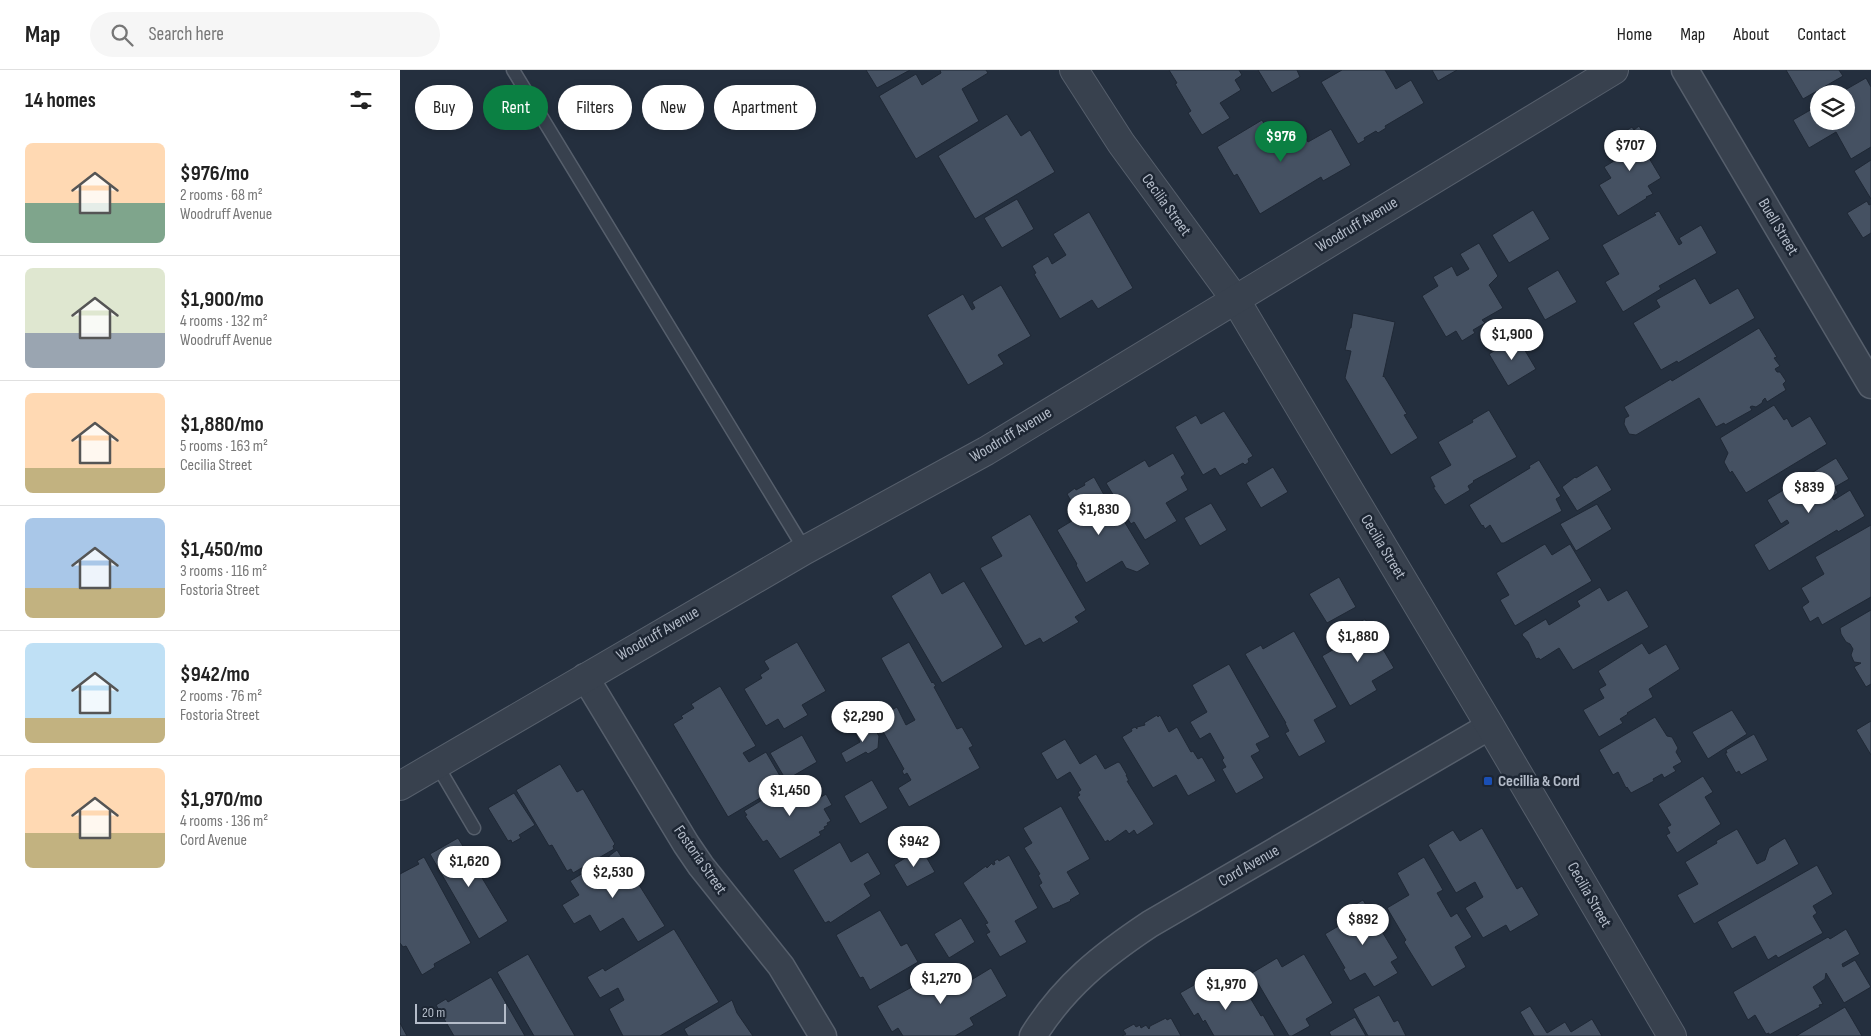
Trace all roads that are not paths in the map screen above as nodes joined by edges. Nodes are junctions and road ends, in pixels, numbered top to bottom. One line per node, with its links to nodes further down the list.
1 (513, 70): 7 (lane)
2 (1074, 70): 5 (street, Cecilia Street)
3 (1614, 70): 5 (street, Woodruff Avenue)
4 (1685, 70): 6 (street, Buell Street)
5 (1235, 299): 7 (street, Woodruff Avenue); 9 (street, Cecilia Street)
6 (1871, 385)
7 (805, 550): 8 (street, Woodruff Avenue)
8 (585, 677): 10 (street, Woodruff Avenue); 13 (street, Fostoria Street)
9 (1490, 726): 14 (street, Cord Avenue); 15 (street, Cecilia Street)
10 (437, 765): 11 (street, Woodruff Avenue); 12 (lane)
11 (400, 786)
12 (474, 828)
13 (823, 1036)
14 (1033, 1036)
15 (1672, 1036)

